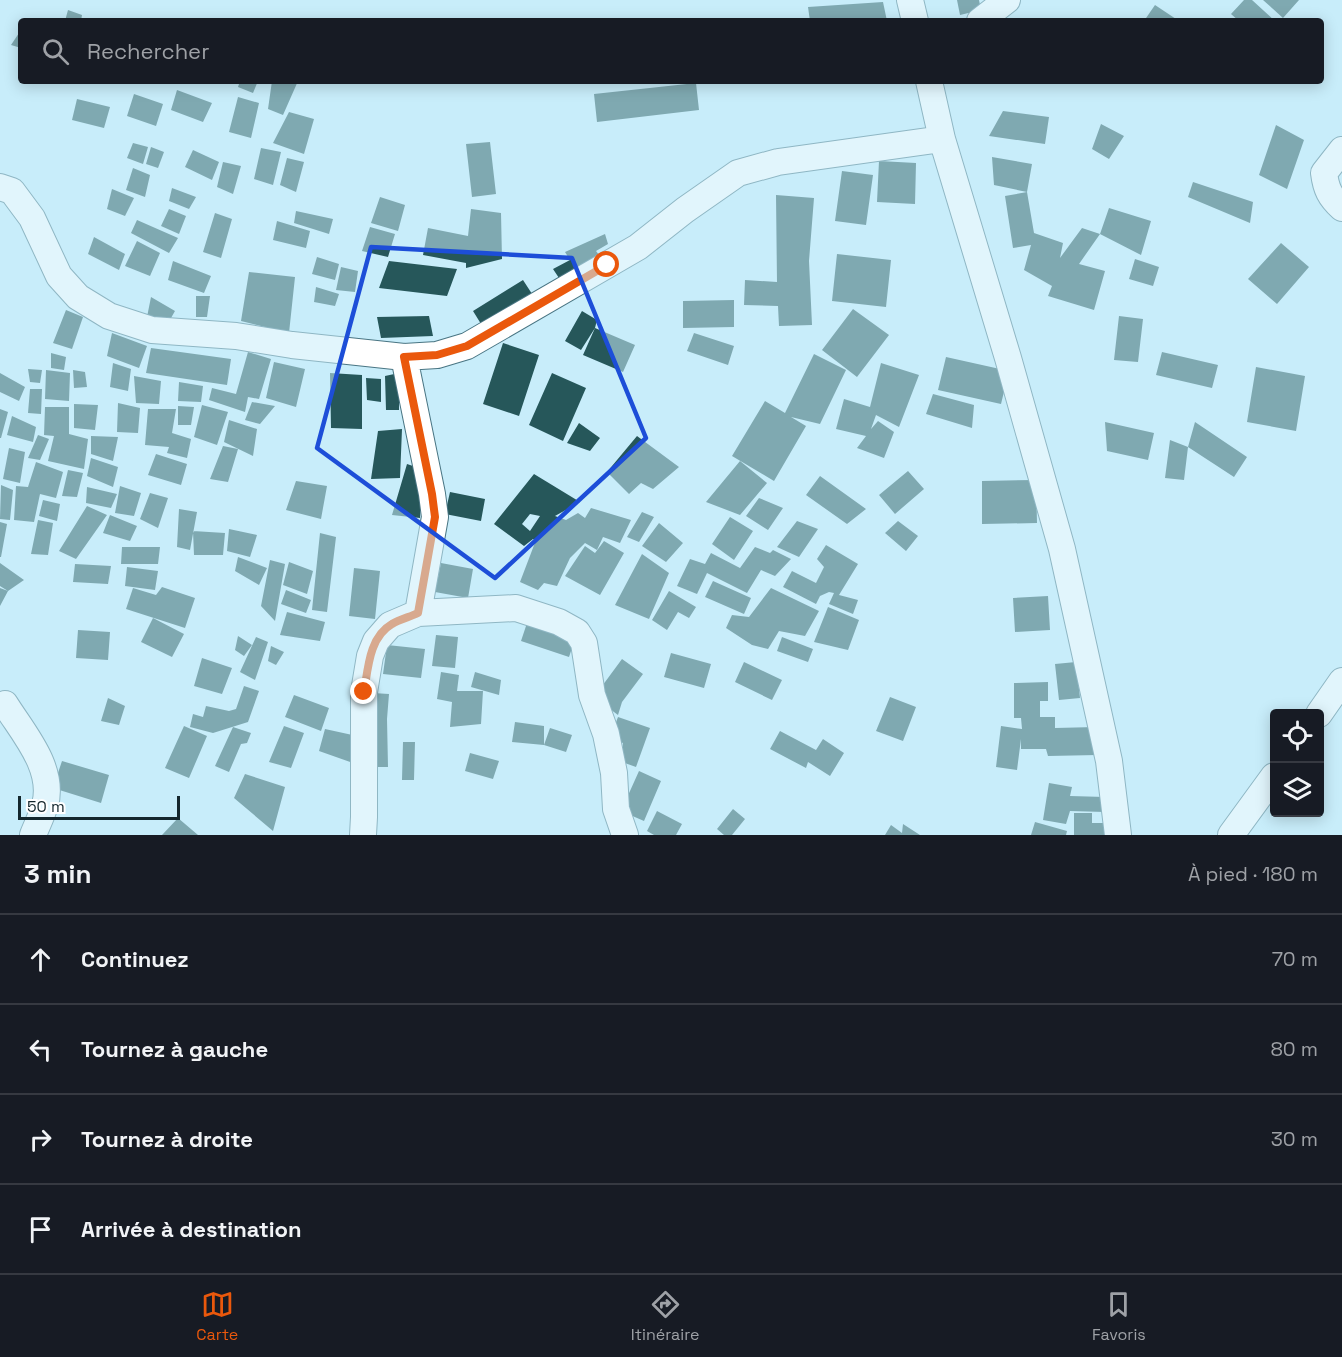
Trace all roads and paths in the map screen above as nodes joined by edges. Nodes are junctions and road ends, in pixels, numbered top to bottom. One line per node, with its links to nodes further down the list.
1 (910, 0): 3 (street)
2 (1007, 0): 4 (street)
3 (914, 18)
4 (985, 18)
5 (930, 84): 6 (street)
6 (942, 139): 10 (street); 19 (street)
7 (1342, 150): 9 (street)
8 (0, 187): 10 (street)
9 (1342, 208)
10 (404, 357): 11 (street)
11 (418, 613): 17 (street); 18 (street)
12 (1342, 681): 14 (street)
13 (5, 705): 16 (street)
14 (1322, 709)
15 (1270, 783): 20 (street)
16 (33, 835)
17 (363, 835)
18 (625, 835)
19 (1118, 835)
20 (1231, 835)

